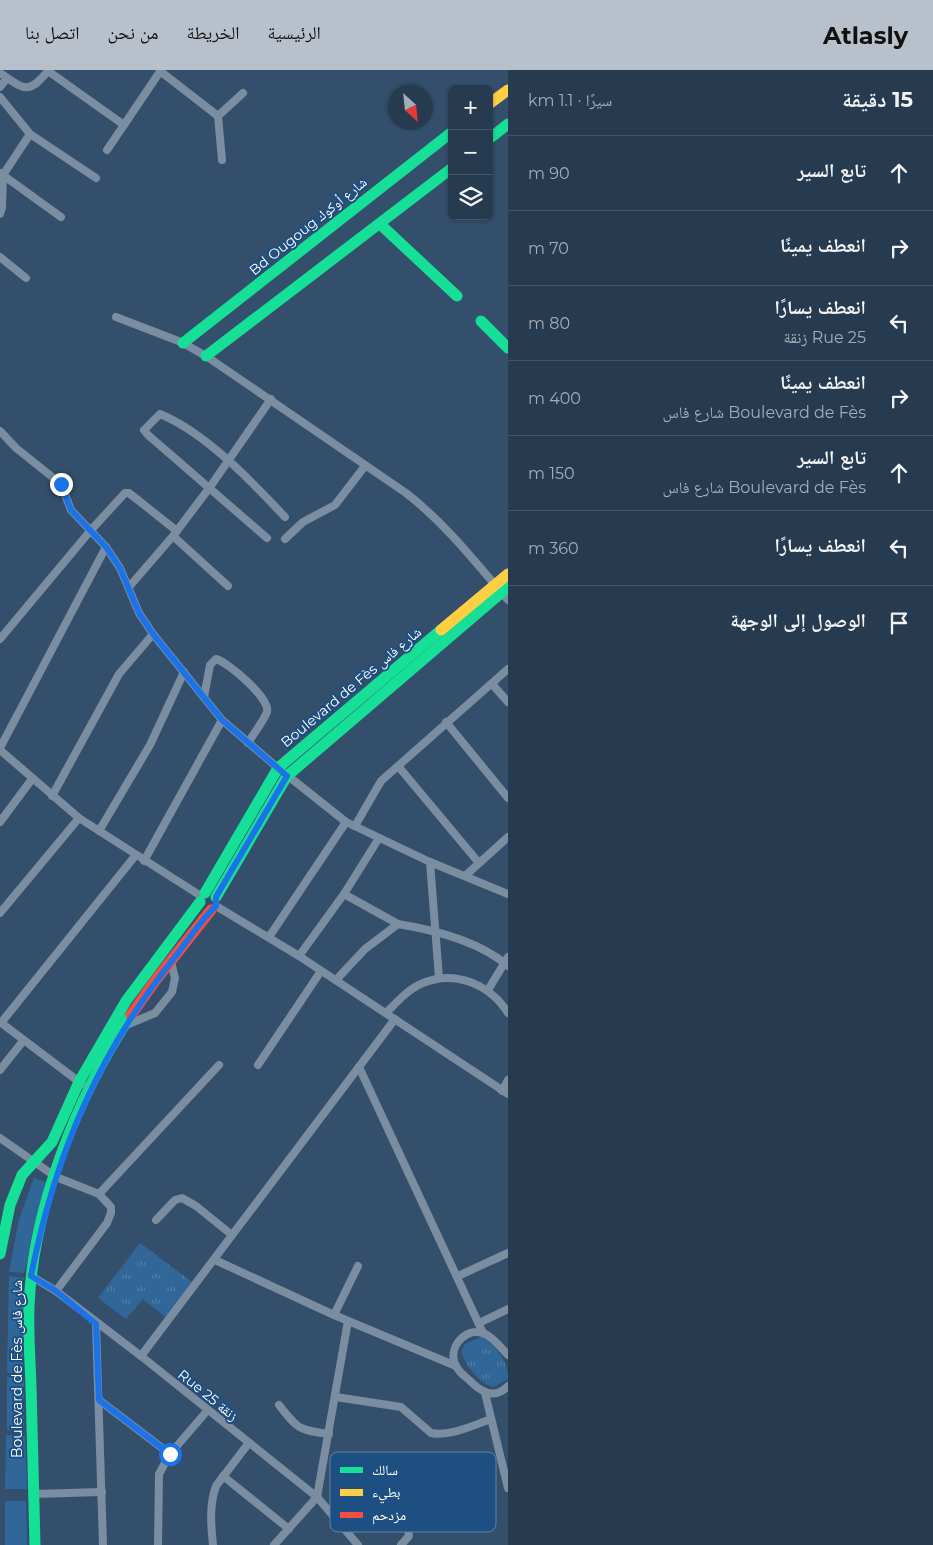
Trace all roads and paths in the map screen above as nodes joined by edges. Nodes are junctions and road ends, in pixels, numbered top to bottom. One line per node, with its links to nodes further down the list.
1 (49, 70): 3 (street); 11 (street)
2 (161, 70): 9 (street); 11 (street)
3 (3, 75): 4 (street)
4 (0, 87)
5 (508, 90): 8 (main road)
6 (243, 93): 9 (street)
7 (0, 97): 12 (street)
8 (493, 101)
9 (218, 116): 16 (street)
10 (508, 124): 14 (main road)
11 (124, 125): 15 (street)
12 (30, 134): 18 (street); 19 (street)
13 (448, 135): 28 (main road, Bd Ougoug شارع أوكوك)
14 (493, 136)
15 (107, 150)
16 (222, 160)
17 (448, 171): 22 (main road)
18 (1, 174): 20 (street); 21 (street)
19 (96, 178)
20 (0, 214)
21 (61, 217)
22 (380, 224): 25 (main road); 30 (main road)
23 (0, 258): 24 (street)
24 (26, 278)
25 (457, 296)
26 (116, 317): 28 (street)
27 (481, 321): 29 (main road)
28 (183, 343): 30 (street)
29 (508, 348)
30 (206, 356): 31 (street)
31 (271, 399): 33 (street); 34 (street)
32 (0, 431): 37 (street)
33 (228, 461): 35 (street); 35 (street); 36 (street)
34 (365, 466): 40 (street); 45 (street)
35 (210, 487): 38 (street); 39 (street)
36 (285, 517)
37 (91, 530): 38 (street); 41 (street); 47 (street)
38 (175, 533): 43 (street); 44 (street)
39 (267, 538)
40 (285, 539)
41 (106, 547): 44 (street); 56 (street)
42 (508, 574): 45 (main road, Boulevard de Fès شارع فاس)
43 (228, 586)
44 (129, 587): 46 (street)
45 (503, 591): 58 (main road, Boulevard de Fès شارع فاس); 59 (main road, Boulevard de Fès شارع فاس)
46 (153, 634): 49 (street); 61 (street)
47 (0, 639)
48 (508, 669): 50 (street)
49 (184, 672): 51 (street); 67 (street)
50 (492, 684): 52 (street); 54 (street)
51 (204, 697): 53 (street); 55 (street)
52 (508, 702)
53 (222, 720): 55 (street); 71 (street)
54 (446, 722): 57 (street); 62 (street)
55 (248, 742): 58 (street)
56 (0, 749): 60 (street)
57 (398, 766): 66 (street); 73 (street)
58 (278, 768): 59 (street); 77 (main road, Boulevard de Fès شارع فاس)
59 (287, 776): 65 (street); 77 (main road, Boulevard de Fès شارع فاس)
60 (32, 780): 61 (street); 64 (street)
61 (52, 796): 63 (street)
62 (508, 798)
63 (79, 818): 67 (street); 78 (street)
64 (0, 822)
65 (346, 822): 66 (street); 81 (street)
66 (355, 826): 69 (street)
67 (99, 831): 70 (street)
68 (508, 837): 73 (street)
69 (379, 838): 72 (street); 75 (street)
70 (135, 856): 71 (street); 92 (street)
71 (144, 861): 77 (street)
72 (430, 862): 74 (street); 80 (street)
73 (479, 863): 74 (street)
74 (466, 875): 76 (street)
75 (344, 894): 79 (street); 82 (street)
76 (508, 894)
77 (208, 901): 81 (street); 83 (main road, Boulevard de Fès شارع فاس); 100 (main road, Boulevard de Fès شارع فاس)
78 (0, 913)
79 (398, 924): 80 (street); 87 (street)
80 (436, 931): 84 (street); 86 (street)
81 (269, 937): 82 (street)
82 (299, 956): 85 (street)
83 (171, 962): 93 (main road, Boulevard de Fès شارع فاس); 93 (street)
84 (507, 962): 88 (street)
85 (321, 971): 87 (street); 96 (street)
86 (439, 978): 88 (street); 89 (street)
87 (336, 980): 89 (street)
88 (488, 990): 90 (street)
89 (386, 1012): 91 (street)
90 (508, 1012)
91 (395, 1019): 97 (street); 102 (street)
92 (1, 1022): 94 (street)
93 (124, 1026): 101 (main road, Boulevard de Fès شارع فاس)
94 (23, 1041): 98 (street); 100 (street)
95 (218, 1065): 106 (street)
96 (258, 1065)
97 (359, 1067): 108 (street); 114 (street)
98 (0, 1070)
99 (508, 1080): 102 (street)
100 (79, 1082): 101 (street); 104 (main road, Boulevard de Fès شارع فاس)
101 (90, 1089): 105 (main road, Boulevard de Fès شارع فاس)
102 (505, 1092)
103 (0, 1138): 104 (street)
104 (33, 1161): 105 (street); 110 (main road, Boulevard de Fès شارع فاس)
105 (56, 1177): 106 (street); 113 (main road, Boulevard de Fès شارع فاس)
106 (99, 1194): 115 (street)
107 (156, 1220): 108 (street)
108 (232, 1235): 111 (street)
109 (508, 1253): 114 (street)
110 (0, 1254)
111 (215, 1260): 117 (street); 123 (street)
112 (358, 1266): 117 (street)
113 (31, 1276): 115 (street, Rue 25 زنقة); 138 (main road, Boulevard de Fès شارع فاس)
114 (458, 1276): 119 (street)
115 (56, 1291): 120 (street, Rue 25 زنقة)
116 (508, 1309): 119 (street)
117 (334, 1315): 118 (street)
118 (348, 1322): 124 (street); 127 (street)
119 (479, 1323): 121 (street)
120 (96, 1324): 123 (street, Rue 25 زنقة); 128 (street)
121 (483, 1333): 122 (street); 124 (street)
122 (508, 1355)
123 (141, 1356): 130 (street, Rue 25 زنقة)
124 (456, 1366): 126 (street)
125 (508, 1386): 126 (street)
126 (485, 1393): 131 (street)
127 (336, 1397): 131 (street); 132 (street)
128 (99, 1400): 134 (street); 137 (street)
129 (279, 1404): 132 (street)
130 (206, 1411): 133 (street, Rue 25 زنقة); 134 (street)
131 (492, 1419): 136 (street)
132 (329, 1434): 139 (street)
133 (248, 1444): 135 (street); 139 (street, Rue 25 زنقة)
134 (170, 1454): 147 (street)
135 (223, 1476): 141 (street); 148 (street)
136 (508, 1488)
137 (102, 1492): 138 (street); 146 (street)
138 (33, 1494): 145 (main road, Boulevard de Fès شارع فاس)
139 (317, 1497): 140 (street, Rue 25 زنقة); 141 (street)
140 (330, 1514)
141 (289, 1529): 149 (street)
142 (344, 1532): 144 (street, Rue 25 زنقة)
143 (408, 1532): 150 (street)
144 (353, 1543)
145 (35, 1545)
146 (103, 1545)
147 (158, 1545)
148 (213, 1545)
149 (274, 1545)
150 (401, 1545)

